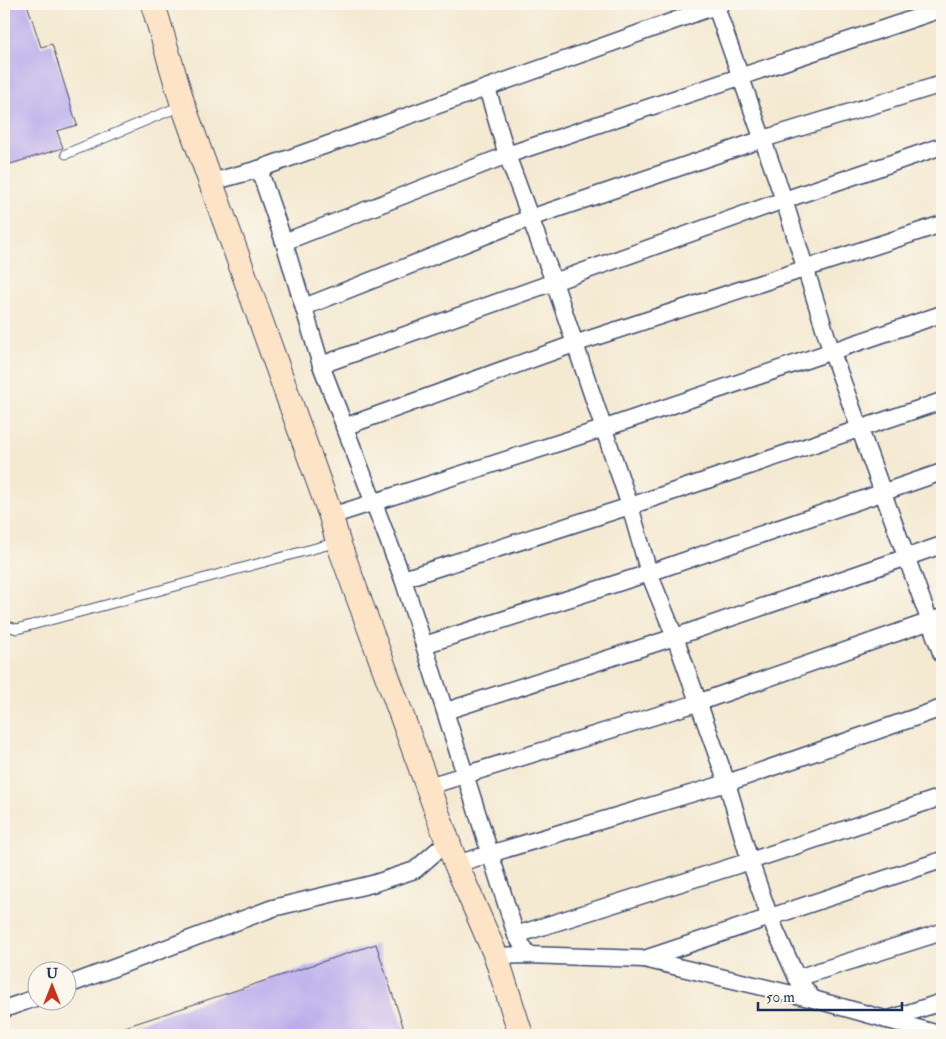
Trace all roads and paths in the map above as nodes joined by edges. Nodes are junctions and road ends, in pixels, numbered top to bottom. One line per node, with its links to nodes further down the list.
1 (153, 4): 7 (street)
2 (717, 4): 4 (street); 6 (street)
3 (942, 9): 4 (street)
4 (740, 77): 8 (street); 11 (street)
5 (942, 84): 8 (street)
6 (487, 88): 11 (street); 12 (street)
7 (183, 105): 10 (lane); 13 (street)
8 (763, 140): 14 (street); 15 (street)
9 (942, 146): 14 (street)
10 (66, 154)
11 (506, 155): 15 (street); 17 (street)
12 (259, 169): 13 (street); 17 (street)
13 (212, 182): 33 (street)
14 (784, 200): 18 (street); 19 (street)
15 (530, 218): 19 (street); 20 (street)
16 (942, 224): 18 (street)
17 (284, 242): 20 (street)
18 (805, 270): 22 (street); 23 (street)
19 (554, 282): 22 (street); 24 (street)
20 (304, 307): 24 (street)
21 (942, 314): 23 (street)
22 (574, 344): 26 (street); 28 (street)
23 (831, 350): 27 (street); 28 (street)
24 (321, 365): 26 (street)
25 (942, 401): 27 (street)
26 (344, 427): 31 (street)
27 (860, 427): 30 (street); 32 (street)
28 (602, 429): 31 (street); 32 (street)
29 (942, 472): 30 (street)
30 (882, 493): 36 (street); 37 (street)
31 (374, 502): 33 (street); 38 (street)
32 (630, 506): 37 (street); 38 (street)
33 (331, 516): 34 (street)
34 (338, 542): 40 (lane); 49 (street)
35 (942, 545): 36 (street)
36 (906, 558): 39 (street); 41 (street)
37 (649, 573): 41 (street); 42 (street)
38 (403, 579): 42 (street)
39 (937, 619): 43 (street); 44 (street)
40 (4, 625)
41 (675, 637): 44 (street); 46 (street)
42 (424, 645): 46 (street)
43 (942, 655)
44 (697, 703): 47 (street); 48 (street)
45 (942, 708): 48 (street)
46 (446, 711): 47 (street)
47 (466, 774): 49 (street); 52 (street)
48 (727, 782): 52 (street); 54 (street)
49 (429, 786): 51 (street)
50 (942, 797): 54 (street)
51 (448, 841): 55 (street); 63 (street)
52 (490, 852): 55 (street); 58 (street)
53 (942, 860): 56 (street)
54 (750, 862): 56 (street); 58 (street)
55 (456, 864): 60 (street)
56 (770, 918): 61 (street); 62 (street)
57 (942, 932): 62 (street)
58 (516, 935): 59 (street)
59 (528, 955): 60 (street); 61 (street)
60 (496, 956): 69 (street)
61 (644, 959): 64 (street)
62 (797, 978): 64 (street)
63 (78, 982)
64 (813, 999): 68 (street)
65 (28, 1001): 67 (street)
66 (942, 1002): 68 (street)
67 (4, 1009)
68 (886, 1020): 70 (street)
69 (521, 1035)
70 (942, 1035)

